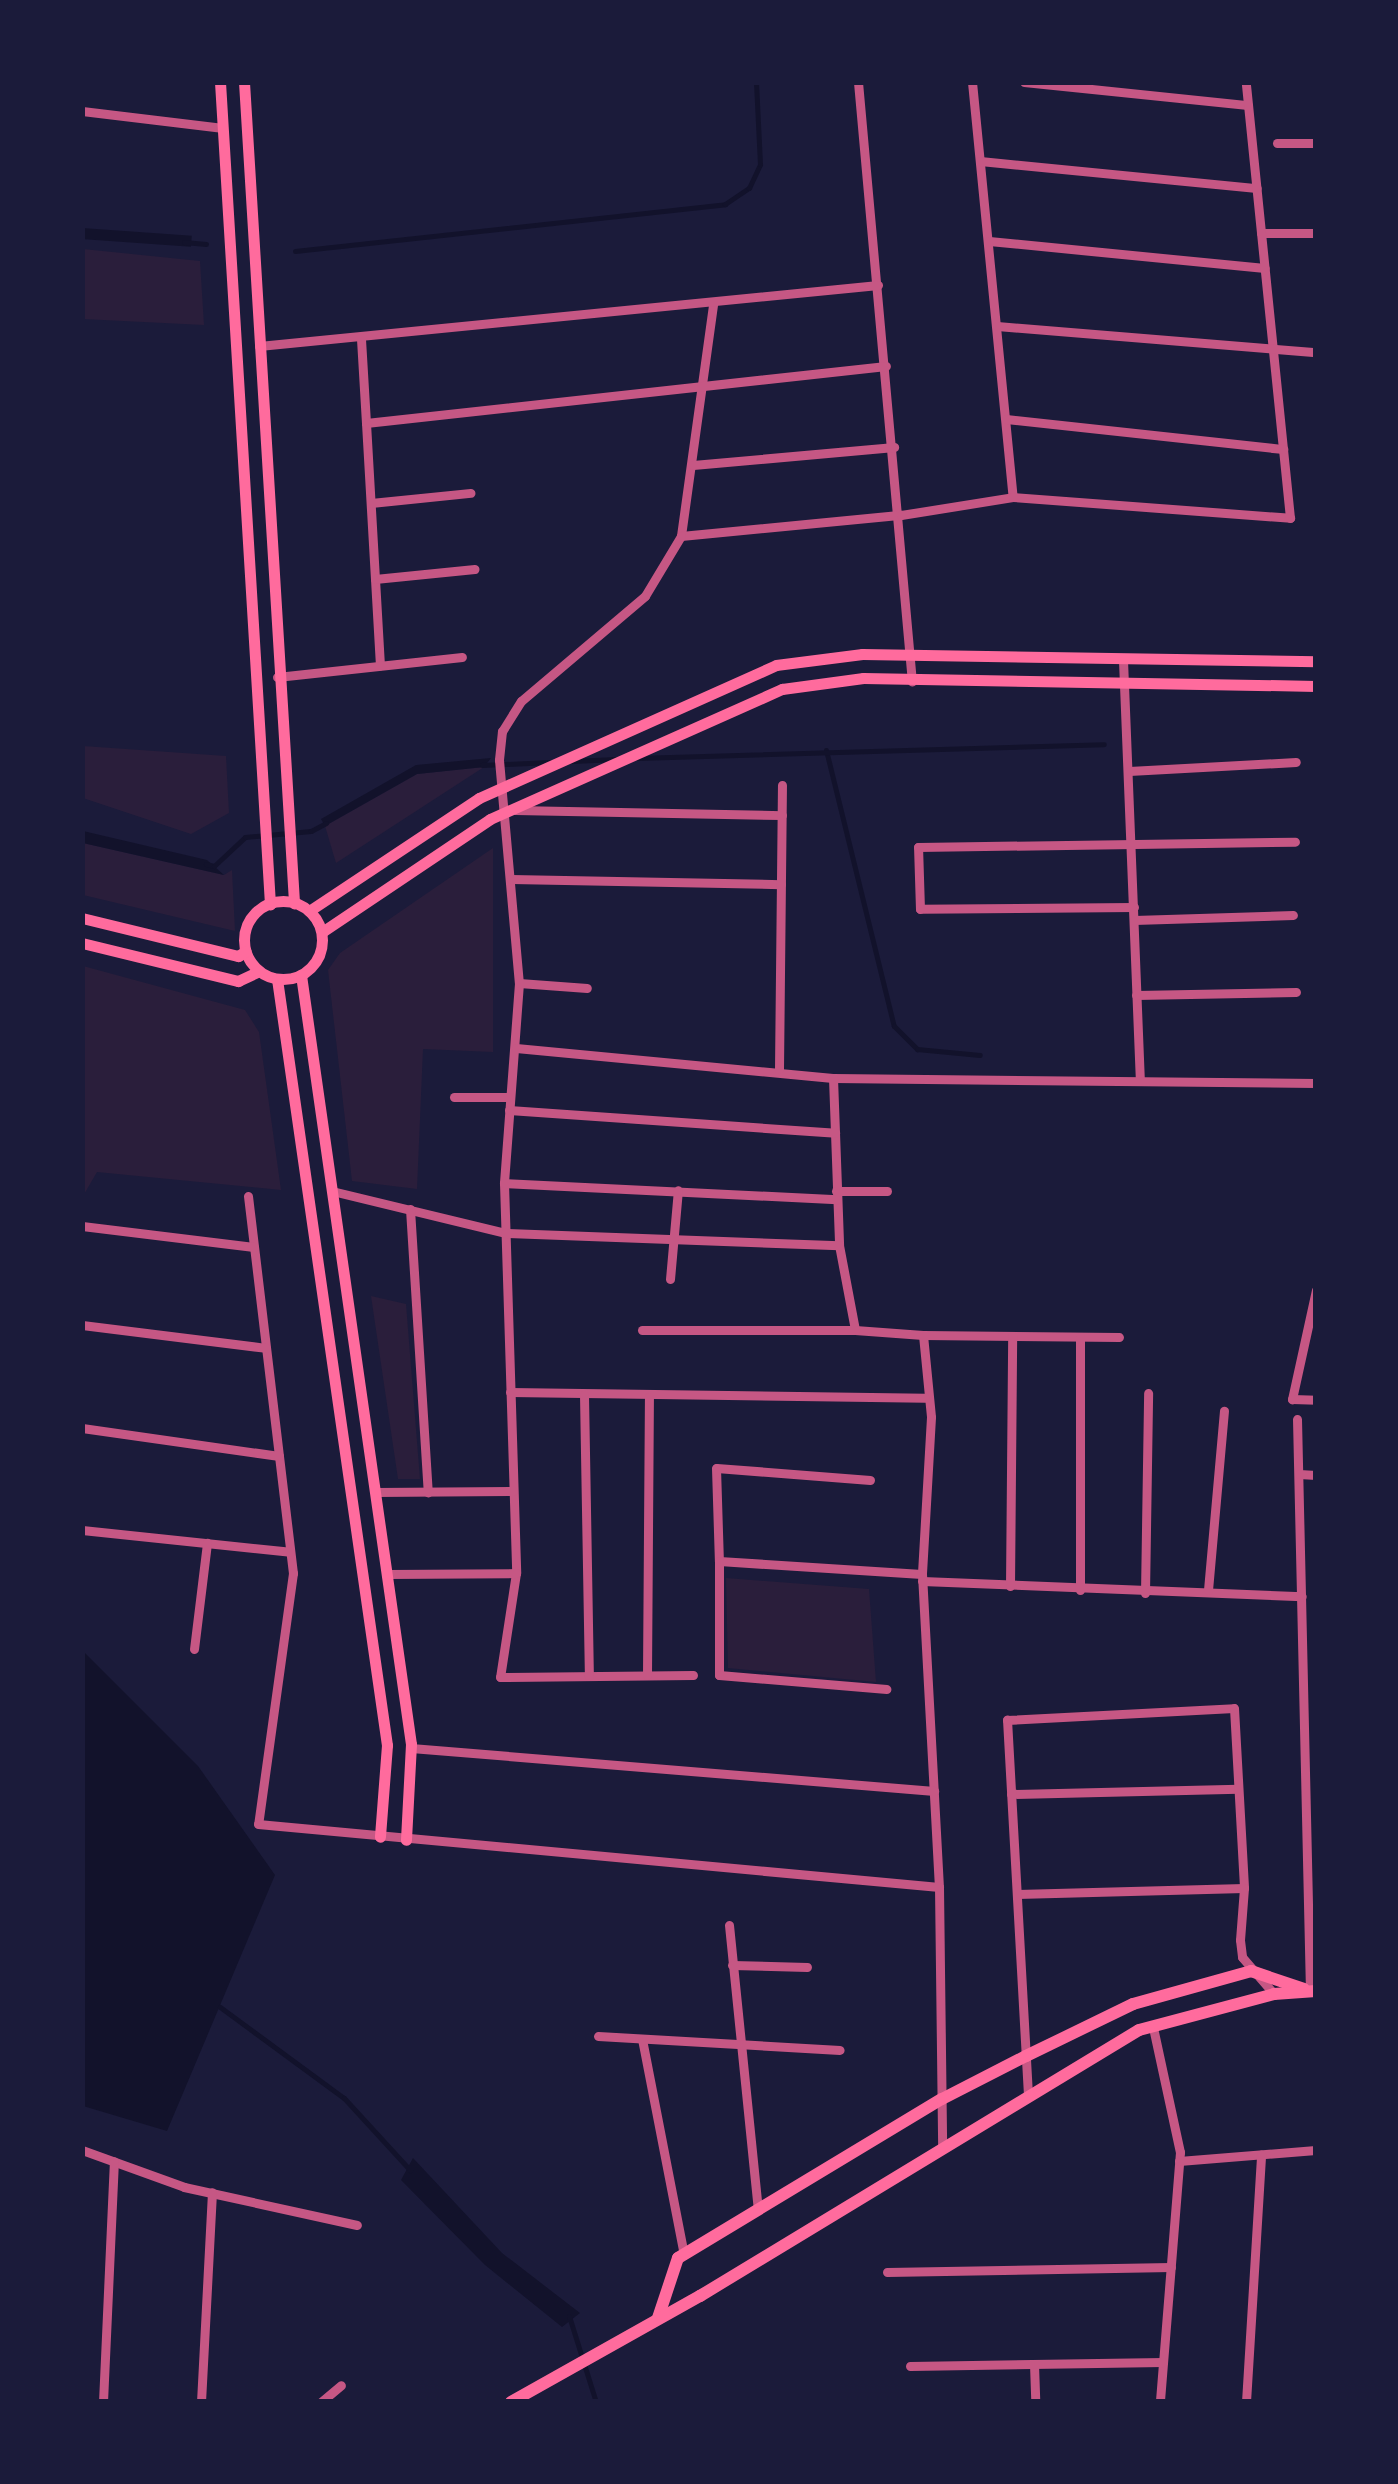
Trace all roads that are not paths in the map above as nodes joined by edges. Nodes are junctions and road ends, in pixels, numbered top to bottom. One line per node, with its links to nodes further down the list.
1 (220, 82): 9 (main road)
2 (244, 82): 22 (main road)
3 (858, 82): 18 (street)
4 (972, 82): 12 (street)
5 (1024, 82): 7 (street)
6 (1246, 82): 7 (street)
7 (1248, 105): 13 (street)
8 (82, 111): 9 (street)
9 (222, 128): 59 (main road)
10 (1277, 143): 11 (street)
11 (1316, 143)
12 (980, 161): 13 (street); 16 (street)
13 (1257, 188): 14 (street)
14 (1261, 232): 15 (street); 17 (street)
15 (1316, 233)
16 (988, 241): 17 (street); 20 (street)
17 (1265, 268): 23 (street)
18 (878, 285): 19 (street); 25 (street)
19 (713, 305): 21 (street); 26 (street)
20 (998, 326): 23 (street); 27 (street)
21 (361, 339): 22 (street); 28 (street)
22 (259, 346): 44 (main road)
23 (1273, 350): 24 (street); 30 (street)
24 (1316, 352)
25 (886, 366): 26 (street); 29 (street)
26 (706, 386): 28 (street); 31 (street)
27 (1006, 418): 30 (street); 33 (street)
28 (366, 422): 34 (street)
29 (894, 448): 31 (street); 35 (street)
30 (1283, 449): 33 (street)
31 (694, 465): 36 (street)
32 (470, 493): 34 (street)
33 (1013, 496): 35 (street)
34 (370, 503): 38 (street)
35 (900, 515): 36 (street); 40 (street)
36 (680, 536): 51 (street)
37 (475, 569): 38 (street)
38 (375, 579): 43 (street)
39 (462, 657): 43 (street)
40 (911, 658): 41 (main road); 45 (street); 51 (main road)
41 (1123, 660): 42 (main road); 46 (street)
42 (1316, 661)
43 (380, 666): 44 (street)
44 (277, 677): 58 (main road)
45 (912, 682): 46 (main road); 52 (main road)
46 (1124, 684): 47 (main road); 49 (street)
47 (1316, 686)
48 (1296, 762): 49 (street)
49 (1130, 770): 54 (street)
50 (782, 785): 53 (street)
51 (504, 786): 52 (street); 61 (main road)
52 (508, 810): 53 (street); 56 (street); 65 (main road)
53 (782, 814): 57 (street)
54 (1132, 842): 55 (street); 60 (street); 60 (street)
55 (1295, 842)
56 (511, 879): 57 (street); 71 (street)
57 (781, 884): 76 (street)
58 (294, 903): 59 (main road); 61 (main road)
59 (270, 904): 67 (main road)
60 (1134, 908): 64 (street)
61 (309, 911): 65 (main road)
62 (1294, 915): 64 (street)
63 (82, 918): 67 (main road)
64 (1134, 920): 74 (street)
65 (322, 932): 69 (main road)
66 (82, 943): 68 (main road)
67 (246, 951): 68 (main road)
68 (259, 971): 70 (main road)
69 (301, 975): 70 (main road); 86 (main road)
70 (277, 979): 150 (main road)
71 (519, 983): 72 (street); 75 (street)
72 (587, 988)
73 (1296, 992): 74 (street)
74 (1136, 994): 78 (street)
75 (516, 1048): 77 (street); 80 (street)
76 (779, 1068)
77 (832, 1078): 78 (street); 83 (street)
78 (1140, 1080): 79 (street)
79 (1316, 1083)
80 (508, 1096): 81 (street); 82 (street)
81 (454, 1097)
82 (509, 1110): 83 (street); 84 (street)
83 (835, 1132): 88 (street)
84 (504, 1184): 85 (street); 92 (street)
85 (678, 1190): 88 (street); 93 (street)
86 (332, 1191): 90 (street); 120 (main road)
87 (887, 1191): 88 (street)
88 (836, 1195): 94 (street)
89 (248, 1196): 95 (street)
90 (410, 1210): 92 (street); 121 (street)
91 (82, 1226): 95 (street)
92 (505, 1233): 93 (street); 107 (street)
93 (673, 1239): 94 (street); 96 (street)
94 (839, 1245): 101 (street)
95 (254, 1247): 106 (street)
96 (670, 1278)
97 (1316, 1290): 98 (street)
98 (1313, 1315): 112 (street)
99 (82, 1325): 106 (street)
100 (642, 1330): 101 (street)
101 (855, 1330): 102 (street)
102 (924, 1335): 103 (street); 111 (street)
103 (1012, 1336): 104 (street); 132 (street)
104 (1080, 1337): 105 (street); 133 (street)
105 (1119, 1338)
106 (266, 1348): 116 (street)
107 (510, 1392): 109 (street); 122 (street)
108 (1148, 1394): 135 (street)
109 (584, 1395): 110 (street); 142 (street)
110 (648, 1397): 111 (street); 140 (street)
111 (924, 1398): 131 (street)
112 (1316, 1400)
113 (1224, 1411): 134 (street)
114 (1297, 1419): 117 (street)
115 (82, 1428): 116 (street)
116 (279, 1456): 125 (street)
117 (1298, 1474): 118 (street); 126 (street)
118 (1316, 1475)
119 (870, 1480): 128 (street)
120 (375, 1492): 121 (street); 130 (main road)
121 (428, 1492): 122 (street)
122 (513, 1492): 129 (street)
123 (82, 1530): 124 (street)
124 (206, 1543): 125 (street); 139 (street)
125 (290, 1552): 150 (street)
126 (1301, 1554): 127 (street); 136 (street)
127 (1316, 1554)
128 (719, 1561): 131 (street); 143 (street)
129 (516, 1573): 130 (street); 142 (street)
130 (387, 1574): 145 (main road)
131 (922, 1577): 132 (street); 147 (street)
132 (1010, 1586): 133 (street)
133 (1080, 1590): 135 (street)
134 (1208, 1590): 135 (street); 136 (street)
135 (1145, 1592)
136 (1302, 1596): 138 (street)
137 (1316, 1631): 138 (street)
138 (1303, 1632): 144 (street)
139 (194, 1648)
140 (647, 1675): 141 (street); 142 (street)
141 (693, 1675)
142 (588, 1676)
143 (886, 1688)
144 (1310, 1718): 149 (street)
145 (411, 1748): 147 (street); 151 (main road)
146 (1238, 1788): 148 (street); 148 (street); 153 (street)
147 (934, 1792): 152 (street)
148 (1011, 1794): 155 (street)
149 (1311, 1804): 154 (street)
150 (380, 1838): 151 (street)
151 (406, 1840): 152 (street)
152 (939, 1887): 169 (street)
153 (1244, 1888): 155 (street); 159 (street)
154 (1312, 1893): 160 (street)
155 (1017, 1894): 167 (street)
156 (729, 1925): 157 (street)
157 (732, 1965): 158 (street); 165 (street)
158 (808, 1967)
159 (1251, 1971): 160 (main road); 161 (street); 167 (main road)
160 (1313, 1991): 161 (main road)
161 (1274, 1994): 168 (main road)
162 (1154, 2032): 174 (street)
163 (598, 2036): 164 (street)
164 (642, 2039): 165 (street); 179 (street)
165 (738, 2044): 166 (street); 177 (street)
166 (840, 2050)
167 (1026, 2056): 168 (street); 169 (main road)
168 (1028, 2095): 170 (main road)
169 (942, 2099): 170 (street); 177 (main road)
170 (942, 2146): 182 (main road)
171 (82, 2150): 175 (street)
172 (1316, 2150): 173 (street)
173 (1261, 2154): 174 (street); 193 (street)
174 (1179, 2160): 180 (street)
175 (114, 2161): 176 (street); 187 (street)
176 (212, 2192): 178 (street); 188 (street)
177 (758, 2210): 179 (main road)
178 (357, 2226)
179 (684, 2255): 182 (main road)
180 (1171, 2266): 181 (street); 183 (street)
181 (887, 2272)
182 (658, 2318): 190 (main road)
183 (1163, 2362): 184 (street); 192 (street)
184 (1034, 2364): 185 (street); 191 (street)
185 (910, 2366)
186 (342, 2385): 189 (street)
187 (102, 2402)
188 (200, 2402)
189 (321, 2402)
190 (511, 2402)
191 (1035, 2402)
192 (1160, 2402)
193 (1246, 2402)

